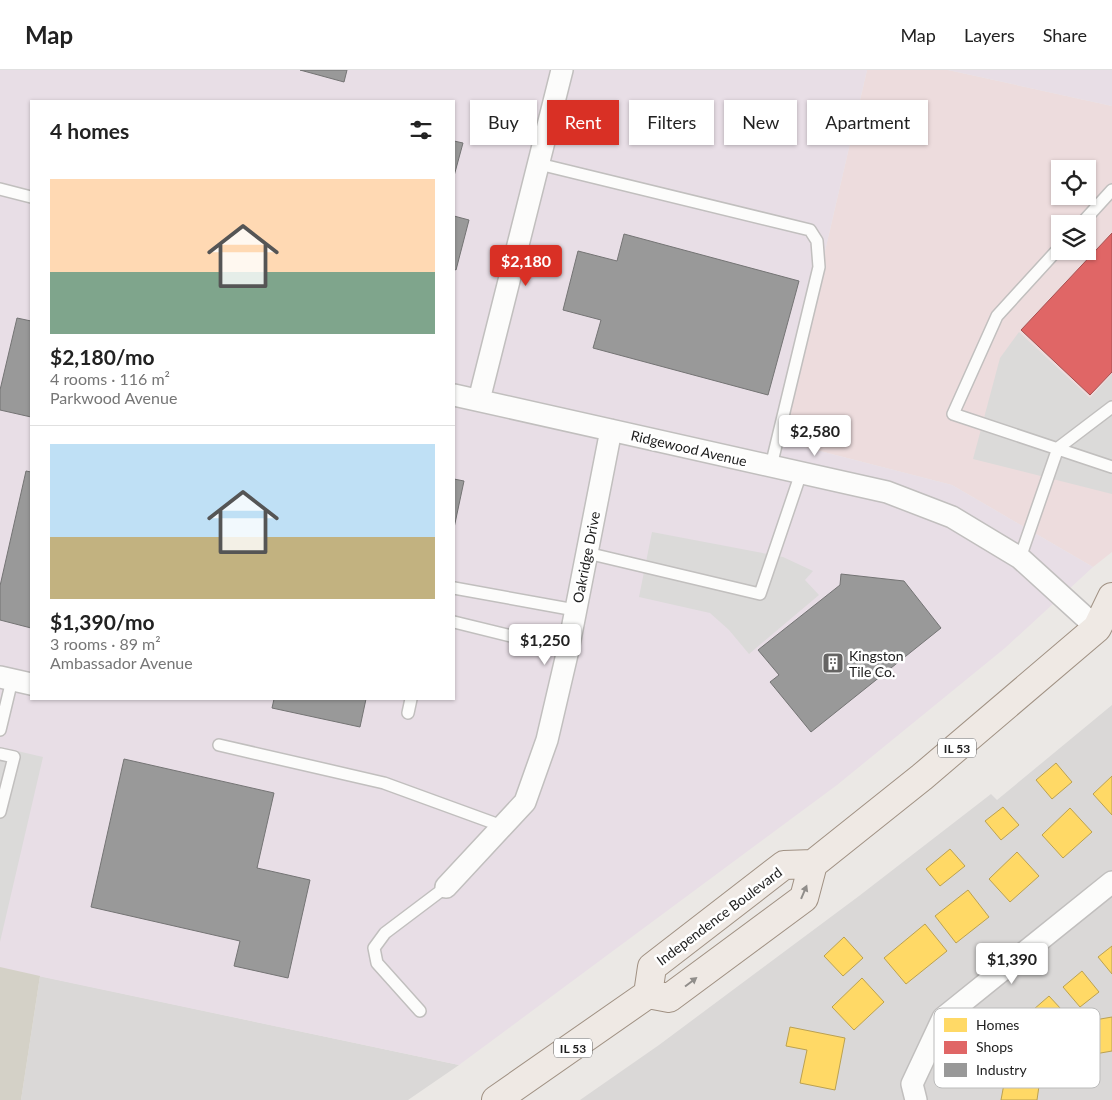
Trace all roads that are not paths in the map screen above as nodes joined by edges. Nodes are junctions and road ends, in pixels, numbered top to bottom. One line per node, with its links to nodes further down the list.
1 (562, 70): 2 (street)
2 (539, 164): 9 (street); 13 (lane)
3 (0, 190): 5 (lane)
4 (1112, 190): 6 (lane)
5 (30, 197)
6 (1089, 215)
7 (1051, 257): 12 (lane)
8 (455, 395): 9 (street, Ridgewood Avenue)
9 (479, 400): 11 (street, Ridgewood Avenue)
10 (1112, 407): 12 (lane)
11 (611, 430): 13 (street, Ridgewood Avenue); 16 (street, Oakridge Drive)
12 (1058, 448): 14 (lane); 17 (lane)
13 (771, 466): 15 (street, Ridgewood Avenue)
14 (1112, 466)
15 (801, 473): 16 (lane); 17 (street, Ridgewood Avenue)
16 (587, 553): 20 (street, Oakridge Drive)
17 (1020, 558): 22 (street, Ridgewood Avenue)
18 (455, 588): 20 (lane)
19 (1112, 597): 22 (main road, IL 53)
20 (575, 610): 23 (street, Oakridge Drive)
21 (455, 622): 23 (lane)
22 (1105, 626): 32 (main road, IL 53)
23 (568, 650): 31 (street, Oakridge Drive)
24 (15, 680): 27 (lane)
25 (411, 700): 26 (lane)
26 (408, 713)
27 (0, 730)
28 (219, 745): 31 (lane)
29 (0, 754): 30 (lane)
30 (0, 812)
31 (502, 826): 34 (street, Oakridge Drive)
32 (813, 864): 35 (main road, Independence Boulevard); 35 (main road, one-way to 32)
33 (1112, 882): 36 (street)
34 (446, 887): 37 (lane)
35 (648, 994): 39 (main road, IL 53)
36 (955, 1008)
37 (420, 1011)
38 (934, 1037): 40 (street)
39 (496, 1100)
40 (916, 1100)

